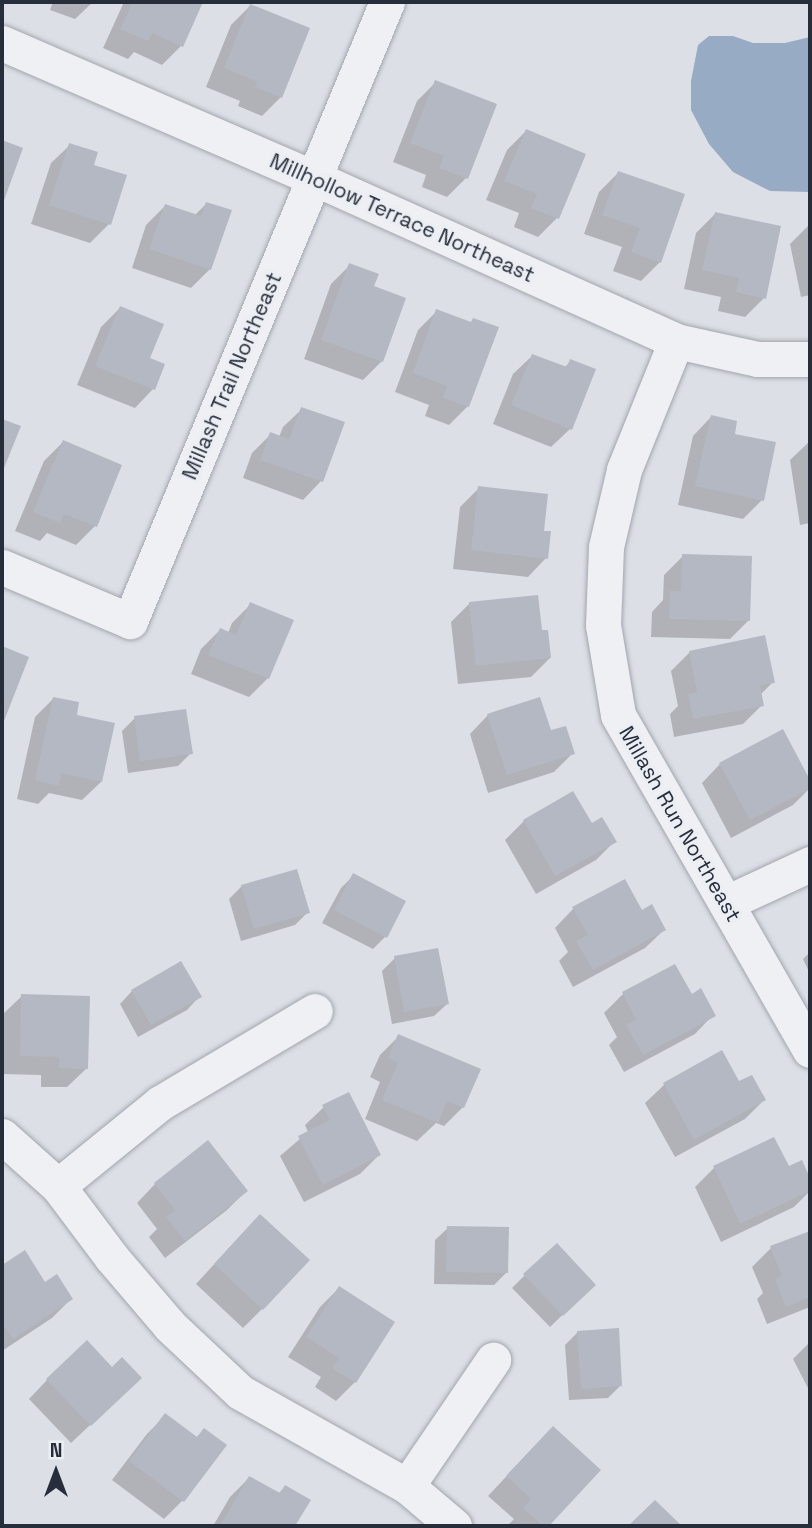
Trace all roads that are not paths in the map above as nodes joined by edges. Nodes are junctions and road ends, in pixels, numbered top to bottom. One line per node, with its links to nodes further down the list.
1 (387, 2): 3 (street, Millash Trail Northeast)
2 (2, 43): 3 (street, Millhollow Terrace Northeast)
3 (314, 178): 4 (street, Millhollow Terrace Northeast); 6 (street, Millash Trail Northeast)
4 (676, 341): 5 (street, Millhollow Terrace Northeast); 8 (street, Millash Run Northeast)
5 (810, 359)
6 (2, 567)
7 (810, 864): 8 (street)
8 (726, 903): 10 (street, Millash Run Northeast)
9 (315, 1011): 12 (street)
10 (810, 1050)
11 (2, 1136): 12 (street)
12 (58, 1186): 14 (street)
13 (493, 1360): 14 (street)
14 (407, 1486): 15 (street)
15 (454, 1526)

